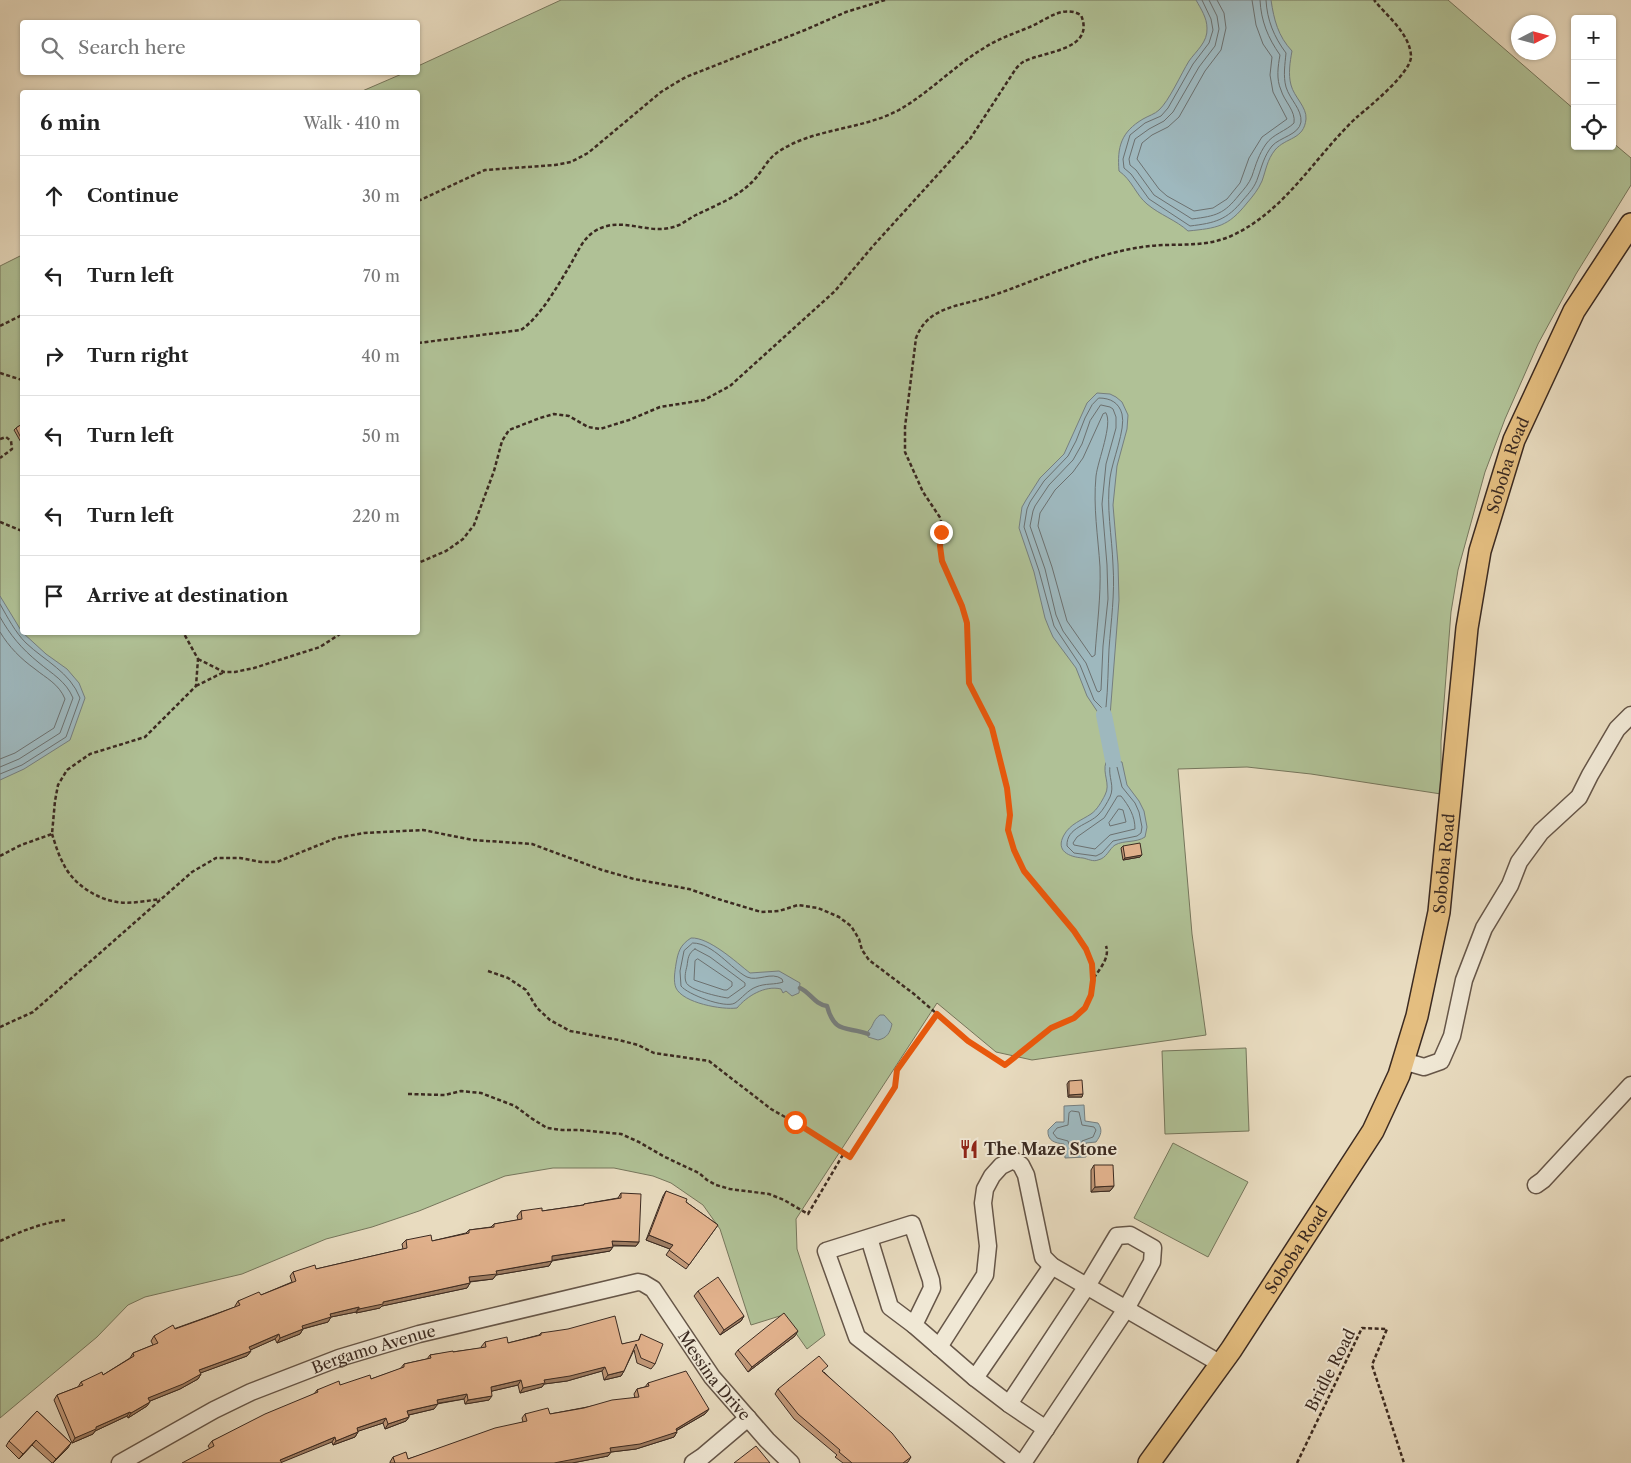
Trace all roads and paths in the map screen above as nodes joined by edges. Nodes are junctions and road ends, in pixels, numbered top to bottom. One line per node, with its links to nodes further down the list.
1 (885, 0): 3 (path)
2 (1374, 0): 26 (path)
3 (420, 200)
4 (1631, 224): 29 (main road, Soboba Road)
5 (20, 316): 6 (path)
6 (0, 326)
7 (420, 343): 14 (path)
8 (0, 373): 9 (path)
9 (20, 379)
10 (0, 439): 11 (path)
11 (0, 458)
12 (0, 522): 13 (path)
13 (20, 530)
14 (420, 561)
15 (185, 635): 17 (path)
16 (338, 635): 18 (path)
17 (198, 659): 18 (path); 19 (path)
18 (224, 672): 19 (path)
19 (196, 686): 21 (path)
20 (1631, 715): 29 (street)
21 (52, 834): 22 (path); 23 (path)
22 (0, 856)
23 (161, 898): 27 (path); 28 (path)
24 (1106, 946): 26 (path)
25 (488, 971): 32 (path)
26 (1093, 980): 27 (path)
27 (937, 1014): 32 (path)
28 (0, 1027)
29 (1403, 1061): 43 (main road, Soboba Road)
30 (1631, 1085): 33 (street)
31 (408, 1094): 32 (path)
32 (844, 1153)
33 (1536, 1185)
34 (65, 1220): 36 (path)
35 (869, 1238): 41 (street); 41 (street); 51 (street)
36 (0, 1241)
37 (1052, 1266): 39 (street); 42 (street); 44 (street)
38 (643, 1283): 46 (street, Messina Drive); 48 (street, Bergamo Avenue)
39 (1087, 1286): 40 (street); 40 (street); 45 (street)
40 (1126, 1309): 43 (street); 47 (street)
41 (914, 1325): 42 (street)
42 (939, 1347): 44 (street)
43 (1221, 1364): 52 (main road, Soboba Road)
44 (974, 1378): 45 (street)
45 (1009, 1404): 47 (street)
46 (748, 1418): 49 (street); 50 (street, Messina Drive)
47 (1046, 1429): 51 (street)
48 (120, 1463)
49 (692, 1463)
50 (791, 1463)
51 (1021, 1463)
52 (1149, 1463)
53 (1297, 1463): 54 (path, Bridle Road)
54 (1404, 1463)

